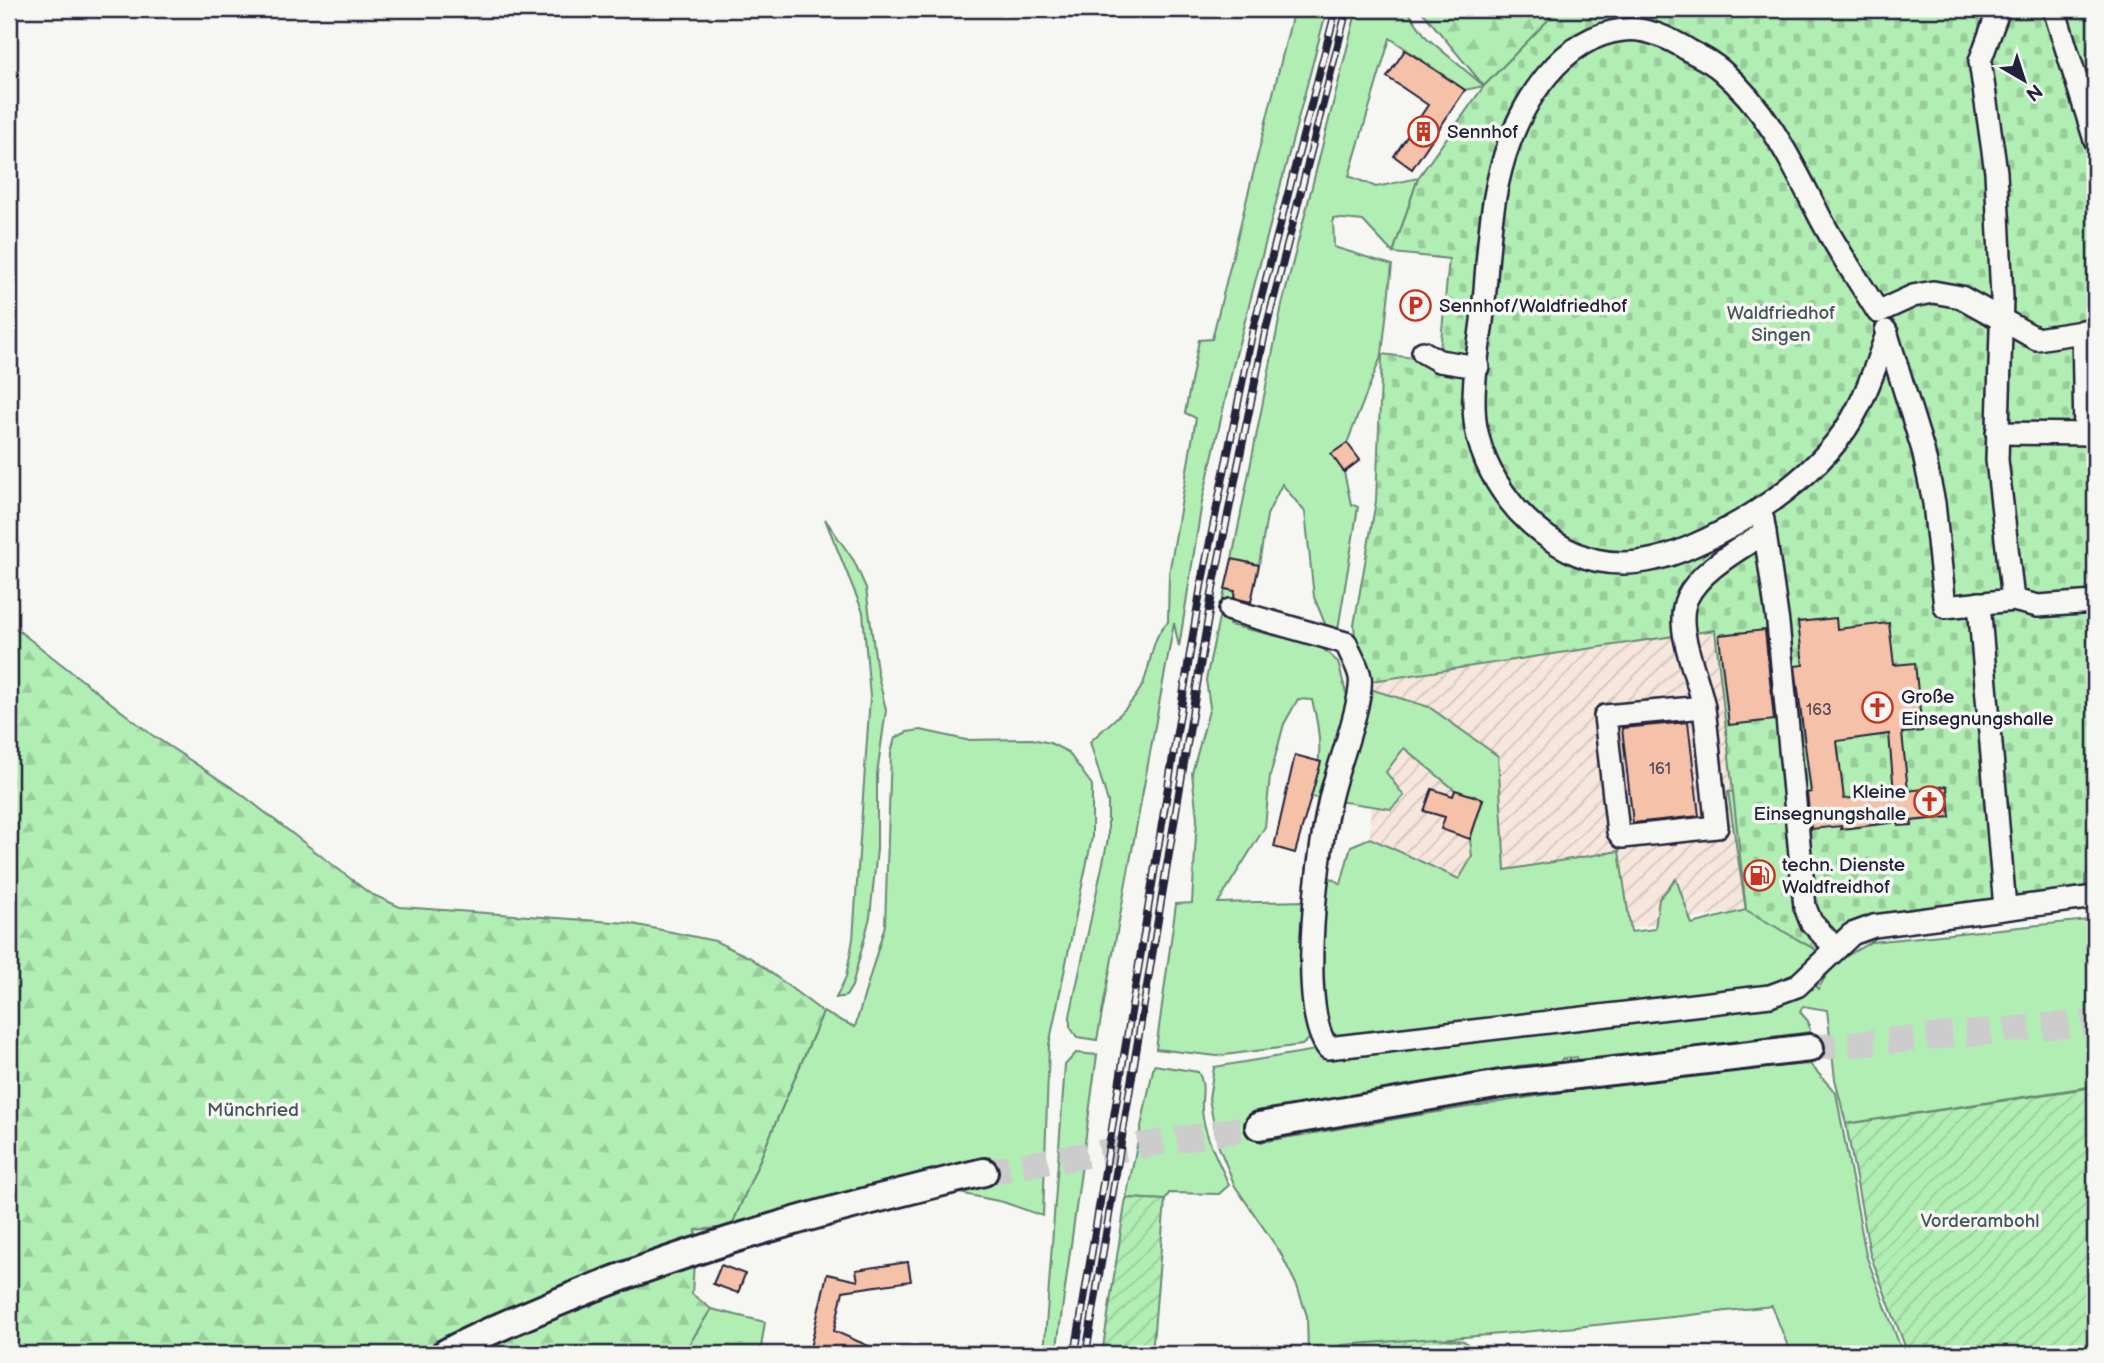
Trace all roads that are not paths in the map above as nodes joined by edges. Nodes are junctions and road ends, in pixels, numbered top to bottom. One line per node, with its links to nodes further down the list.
1 (1999, 9): 5 (lane)
2 (2054, 9): 3 (lane)
3 (2095, 140)
4 (1878, 312): 5 (lane); 7 (lane); 9 (lane)
5 (2001, 317): 6 (lane); 10 (lane)
6 (2089, 330): 11 (lane)
7 (1887, 334): 12 (lane); 16 (lane)
8 (1423, 352): 9 (lane)
9 (1478, 367): 12 (lane)
10 (1997, 433): 11 (lane); 14 (lane)
11 (2093, 435)
12 (1761, 508): 13 (lane)
13 (1765, 532): 18 (lane); 21 (lane)
14 (2013, 600): 15 (lane); 16 (lane)
15 (2095, 602)
16 (1979, 603): 20 (lane)
17 (1230, 610): 21 (lane)
18 (1704, 706): 18 (lane)
19 (2095, 897): 20 (lane)
20 (2005, 908): 21 (lane)
21 (1836, 949)
22 (1810, 1048): 23 (main road)
23 (1259, 1126)
24 (984, 1172): 25 (main road)
25 (444, 1354)

